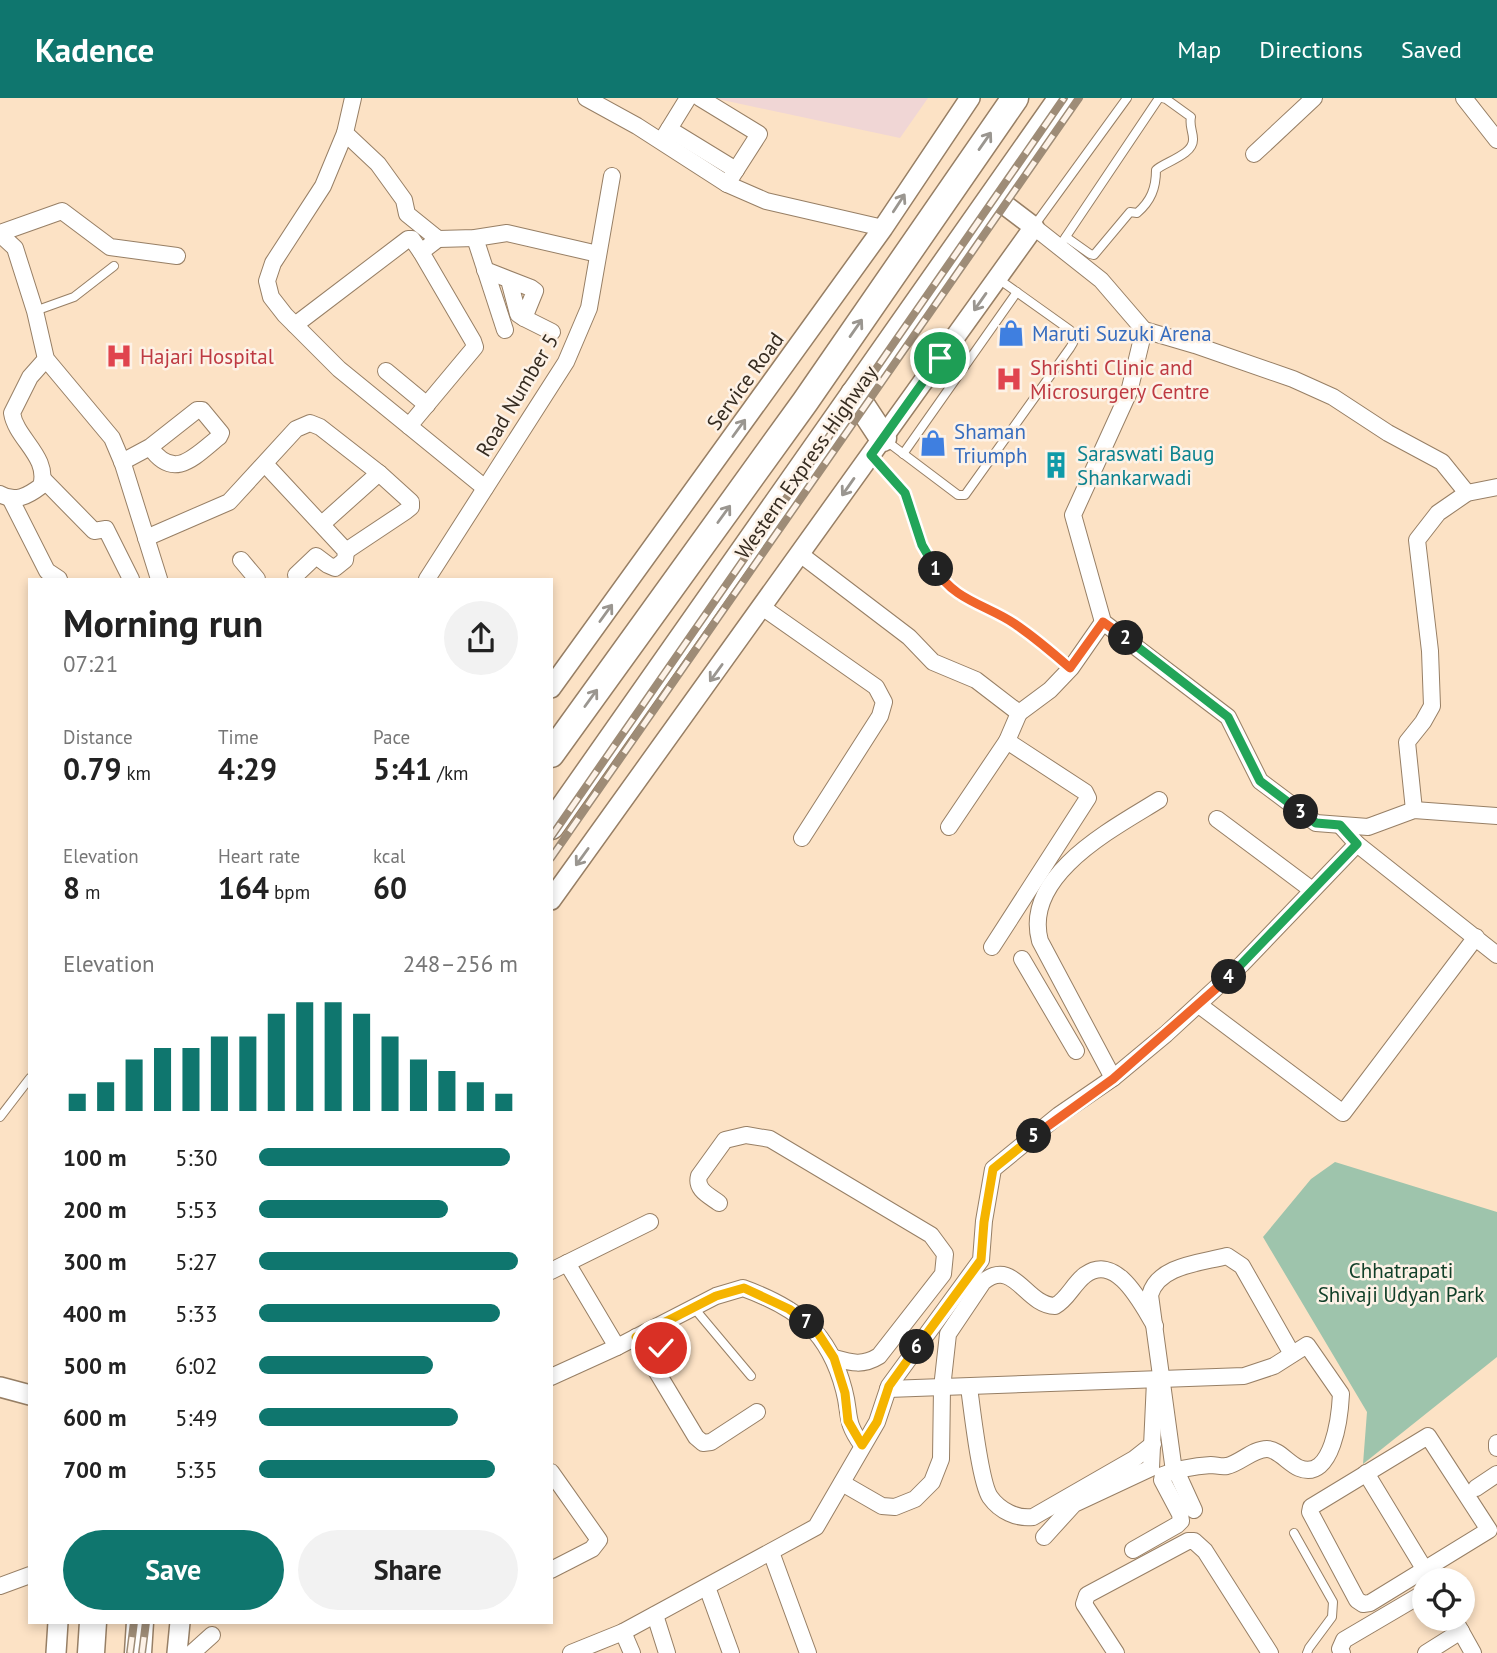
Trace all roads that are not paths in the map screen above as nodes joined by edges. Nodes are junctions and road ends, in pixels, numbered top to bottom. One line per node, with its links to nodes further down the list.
1 (353, 98): 12 (street)
2 (586, 98): 13 (street)
3 (688, 98): 13 (street)
4 (700, 98): 17 (street)
5 (970, 98): 20 (street, Service Road, one-way to 5)
6 (1014, 98): 71 (highway, Western Express Highway, one-way to 6)
7 (1062, 98): 18 (highway, Western Express Highway)
8 (1126, 98): 19 (lane)
9 (1161, 98): 24 (lane); 24 (lane)
10 (1314, 98): 15 (street)
11 (1464, 98): 14 (street)
12 (345, 133): 23 (street); 33 (street)
13 (665, 135): 17 (street)
14 (1497, 140)
15 (1254, 154)
16 (612, 176): 26 (street, Road Number 5)
17 (732, 177): 20 (street)
18 (993, 196): 19 (street); 39 (highway, Western Express Highway)
19 (1034, 227): 24 (street); 30 (street)
20 (883, 228): 68 (street, Service Road, one-way to 20)
21 (0, 234): 27 (street); 32 (street)
22 (475, 238): 23 (street); 26 (street); 29 (street)
23 (438, 239): 25 (street)
24 (1063, 242): 35 (street)
25 (421, 252): 33 (street); 40 (street)
26 (598, 254): 50 (street, Road Number 5)
27 (177, 256)
28 (114, 266): 32 (lane)
29 (485, 270): 34 (street); 36 (street)
30 (997, 278): 31 (lane); 44 (street, one-way to 44)
31 (1017, 292): 44 (lane); 44 (lane)
32 (35, 311): 37 (street)
33 (295, 325): 42 (street)
34 (505, 330)
35 (1144, 330): 51 (street); 66 (street)
36 (552, 332)
37 (46, 359): 41 (street); 45 (street)
38 (386, 371): 40 (street)
39 (854, 394): 44 (highway); 76 (highway, Western Express Highway)
40 (427, 405): 42 (street)
41 (6, 424): 48 (street)
42 (409, 426): 50 (street)
43 (150, 447): 45 (street)
44 (886, 449): 56 (street, one-way to 56); 67 (lane)
45 (122, 462): 54 (street)
46 (265, 464): 47 (street); 53 (street); 54 (street)
47 (379, 473): 53 (street); 55 (street)
48 (43, 479): 52 (street); 59 (street)
49 (1497, 487): 51 (street)
50 (485, 488): 64 (street, Road Number 5)
51 (1467, 493): 73 (street)
52 (6, 497): 61 (street)
53 (322, 524): 55 (street)
54 (146, 538): 57 (street)
55 (346, 551): 60 (street)
56 (800, 554): 65 (street); 69 (street)
57 (152, 556): 59 (street); 62 (street)
58 (241, 560): 63 (street)
59 (128, 573)
60 (296, 575)
61 (58, 578)
62 (159, 578)
63 (256, 578)
64 (429, 578)
65 (762, 607): 79 (street); 82 (street, one-way to 82)
66 (1103, 622): 67 (street); 77 (street)
67 (1070, 668): 69 (street)
68 (553, 685)
69 (1019, 713): 70 (street)
70 (1006, 741): 78 (street); 84 (street)
71 (553, 751)
72 (1158, 800): 87 (street)
73 (1414, 810): 74 (street); 77 (street)
74 (1497, 816)
75 (1217, 819): 81 (street)
76 (553, 823)
77 (1340, 825): 80 (street)
78 (949, 827)
79 (802, 838)
80 (1357, 844): 81 (street); 83 (street)
81 (1312, 890): 89 (street)
82 (553, 897)
83 (1476, 937): 85 (street); 89 (street)
84 (992, 947)
85 (1497, 955)
86 (1022, 959): 88 (street)
87 (1067, 992): 88 (street); 91 (street)
88 (1048, 1003): 90 (street)
89 (1199, 1004): 91 (street)
90 (1076, 1051)
91 (1113, 1079): 112 (street)
92 (28, 1082): 93 (lane)
93 (0, 1118)
94 (719, 1203): 104 (street)
95 (650, 1222): 96 (street)
96 (567, 1263): 97 (street); 102 (street)
97 (553, 1270)
98 (694, 1308): 100 (street); 104 (street); 107 (lane)
99 (1155, 1326): 103 (street); 108 (street); 111 (street)
100 (636, 1337): 102 (street); 105 (street)
101 (676, 1337): 105 (street)
102 (617, 1347): 106 (street)
103 (1292, 1354): 108 (street); 118 (street)
104 (834, 1358): 117 (street)
105 (650, 1360): 114 (street)
106 (553, 1376)
107 (751, 1376)
108 (1159, 1381): 110 (street); 116 (street); 118 (street)
109 (0, 1387): 113 (street)
110 (969, 1387): 111 (street); 116 (street)
111 (942, 1388): 112 (street); 122 (street)
112 (888, 1389): 117 (street)
113 (28, 1394)
114 (757, 1412)
115 (1437, 1428): 123 (street)
116 (1153, 1444): 127 (street)
117 (862, 1445): 122 (street)
118 (1175, 1471): 124 (street); 128 (street)
119 (1366, 1473): 130 (street); 131 (street); 134 (street)
120 (1497, 1474): 123 (street)
121 (553, 1475): 132 (street)
122 (842, 1483): 129 (street)
123 (1476, 1488): 125 (street)
124 (1194, 1510)
125 (1497, 1521)
126 (1294, 1533): 159 (lane)
127 (1044, 1537)
128 (1133, 1550)
129 (772, 1552): 136 (street); 156 (street)
130 (1424, 1568)
131 (1438, 1568)
132 (553, 1569)
133 (28, 1576): 135 (street)
134 (1412, 1582)
135 (0, 1586)
136 (707, 1587): 138 (street); 155 (street)
137 (1412, 1600): 160 (street)
138 (654, 1615): 145 (street); 154 (street)
139 (58, 1624): 147 (street)
140 (93, 1624): 148 (highway)
141 (140, 1624): 149 (highway)
142 (180, 1624): 150 (street)
143 (1454, 1631): 161 (street)
144 (1457, 1631): 162 (street)
145 (623, 1632): 152 (street); 153 (street)
146 (212, 1635): 151 (street)
147 (56, 1653)
148 (91, 1653)
149 (138, 1653)
150 (177, 1653)
151 (192, 1653)
152 (571, 1653)
153 (632, 1653)
154 (667, 1653)
155 (731, 1653)
156 (808, 1653)
157 (1116, 1653): 158 (street)
158 (1270, 1653)
159 (1307, 1653)
160 (1342, 1653)
161 (1426, 1653)
162 (1473, 1653)

